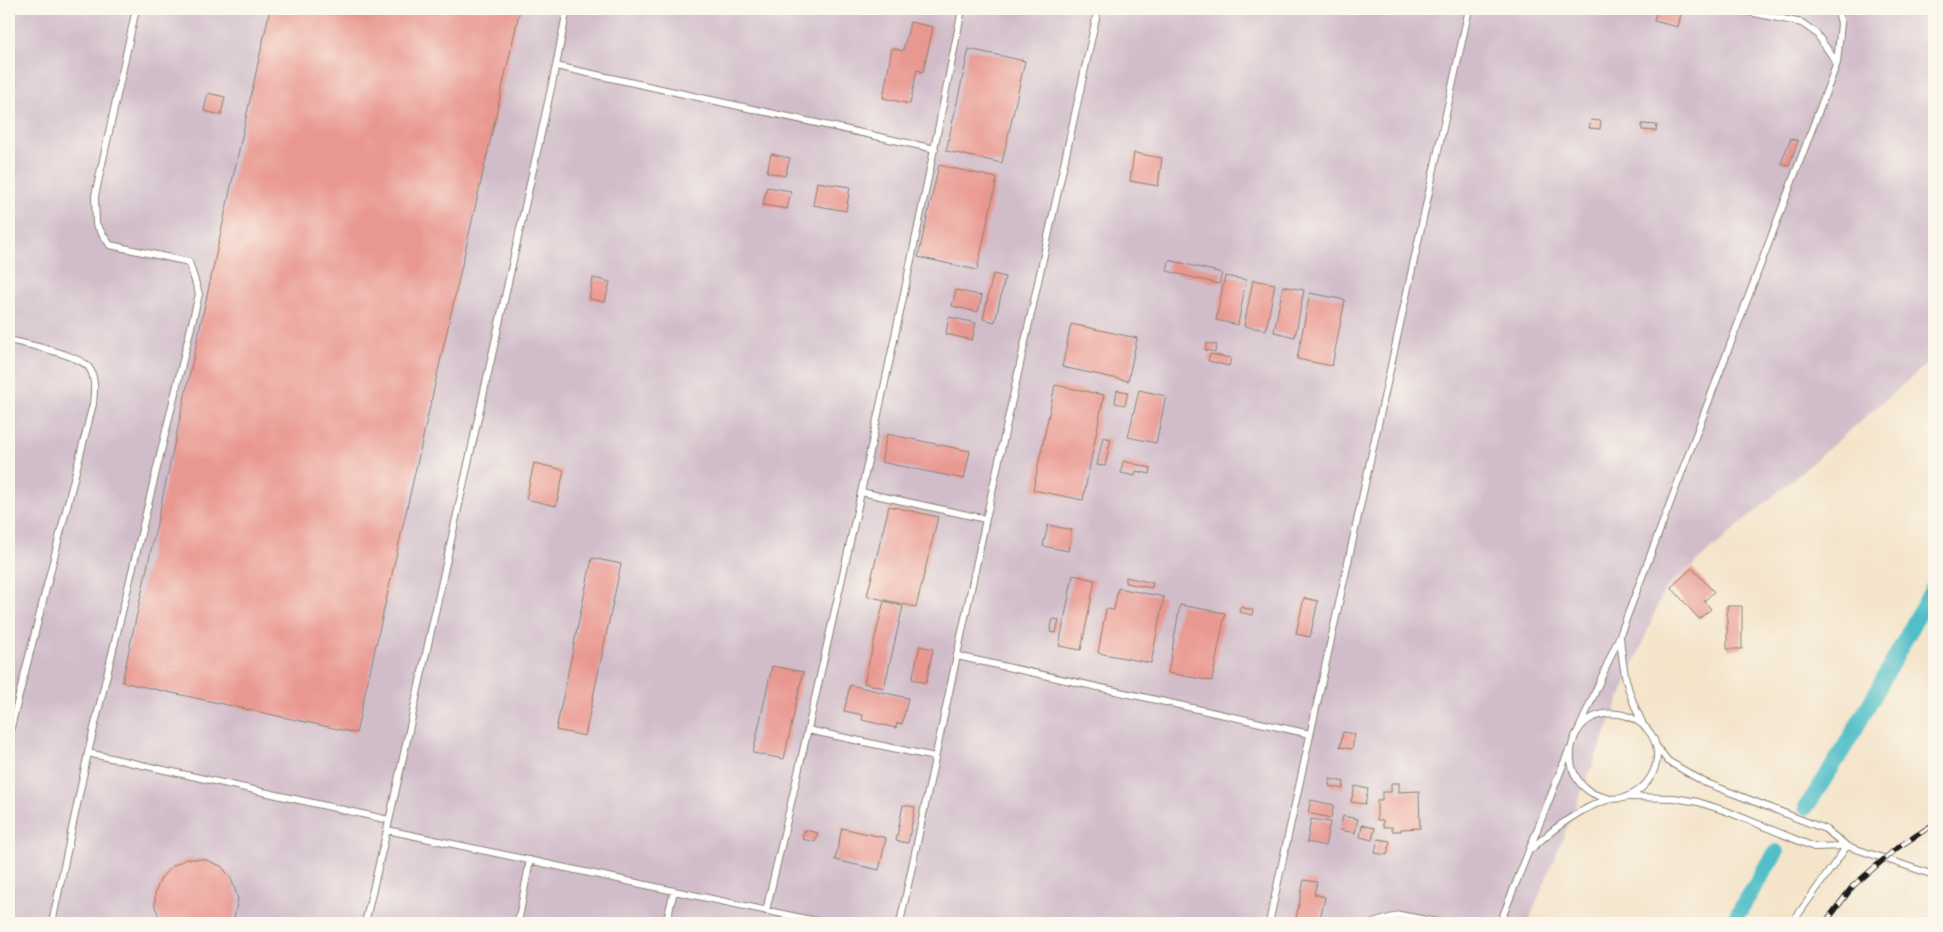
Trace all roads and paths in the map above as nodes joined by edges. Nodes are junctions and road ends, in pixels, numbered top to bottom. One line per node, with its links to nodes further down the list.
1 (136, 9): 23 (lane)
2 (567, 9): 9 (lane)
3 (962, 9): 10 (lane)
4 (1098, 9): 13 (lane)
5 (1469, 9): 19 (lane)
6 (1735, 9): 8 (lane)
7 (1837, 9): 8 (lane)
8 (1837, 63): 14 (lane)
9 (556, 66): 10 (lane); 27 (lane)
10 (935, 149): 12 (lane)
11 (9, 340): 20 (lane)
12 (861, 492): 13 (lane); 17 (lane)
13 (986, 519): 15 (lane)
14 (1620, 635): 16 (lane); 18 (lane)
15 (957, 656): 19 (lane); 24 (lane)
16 (1642, 723): 18 (lane); 21 (lane)
17 (808, 730): 24 (lane); 34 (lane)
18 (1578, 731): 22 (lane)
19 (1310, 734): 41 (lane)
20 (9, 735)
21 (1656, 746): 25 (lane); 29 (lane)
22 (1570, 748): 26 (lane); 30 (lane)
23 (88, 753): 27 (lane); 35 (lane)
24 (935, 757): 40 (lane)
25 (1626, 797): 26 (lane); 29 (lane)
26 (1610, 799): 30 (lane)
27 (389, 820): 28 (lane)
28 (387, 830): 31 (lane); 36 (lane)
29 (1846, 846): 32 (lane); 45 (lane)
30 (1529, 851): 44 (lane)
31 (530, 860): 33 (lane); 37 (lane)
32 (1934, 875)
33 (674, 891): 34 (lane); 38 (lane)
34 (766, 911): 39 (lane)
35 (52, 923)
36 (365, 923)
37 (518, 923)
38 (666, 923)
39 (825, 923)
40 (900, 923)
41 (1269, 923)
42 (1373, 923): 43 (lane)
43 (1442, 923)
44 (1500, 923)
45 (1792, 923)

